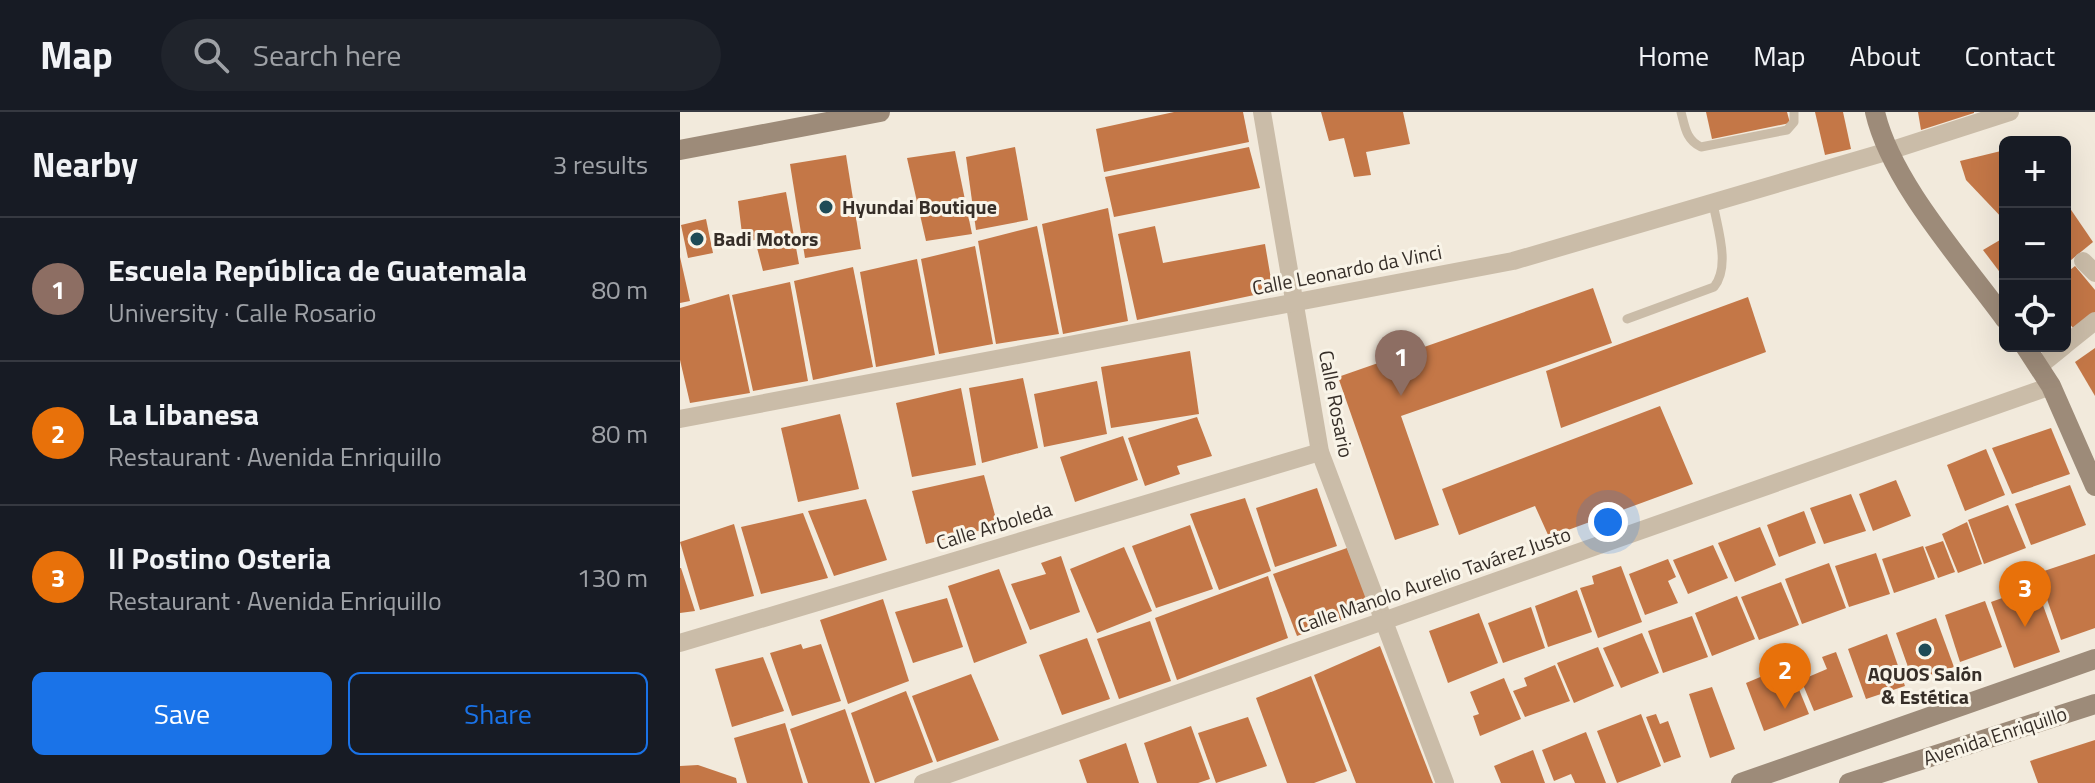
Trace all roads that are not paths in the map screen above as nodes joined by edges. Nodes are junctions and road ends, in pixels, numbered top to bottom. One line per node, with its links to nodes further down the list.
1 (880, 112): 7 (main road)
2 (1262, 112): 10 (street, Calle Rosario)
3 (1681, 112): 4 (lane)
4 (1794, 112)
5 (1875, 112): 8 (main road)
6 (2010, 112): 8 (street, Calle Leonardo da Vinci)
7 (680, 150)
8 (1889, 151): 9 (street, Calle Leonardo da Vinci); 11 (main road)
9 (1713, 202): 10 (street, Calle Leonardo da Vinci); 12 (lane)
10 (1295, 302): 19 (street, Calle Leonardo da Vinci); 20 (street, Calle Rosario)
11 (1999, 311)
12 (1627, 319)
13 (2095, 321): 14 (street)
14 (2071, 340)
15 (2029, 352): 17 (main road)
16 (2057, 352): 17 (street)
17 (2038, 367): 18 (main road)
18 (2051, 386): 21 (main road); 22 (street, Calle Manolo Aurelio Tavárez Justo)
19 (680, 419)
20 (1320, 452): 22 (street, Calle Rosario); 23 (street, Calle Arboleda)
21 (2095, 486)
22 (1383, 621): 27 (street, Calle Manolo Aurelio Tavárez Justo); 28 (street, Calle Rosario)
23 (680, 643)
24 (2095, 659): 26 (main road, Avenida Enriquillo)
25 (2095, 704): 30 (main road, Avenida Enriquillo)
26 (1784, 776): 29 (main road, Avenida Enriquillo)
27 (923, 783)
28 (1445, 783)
29 (1741, 783)
30 (1849, 783)

